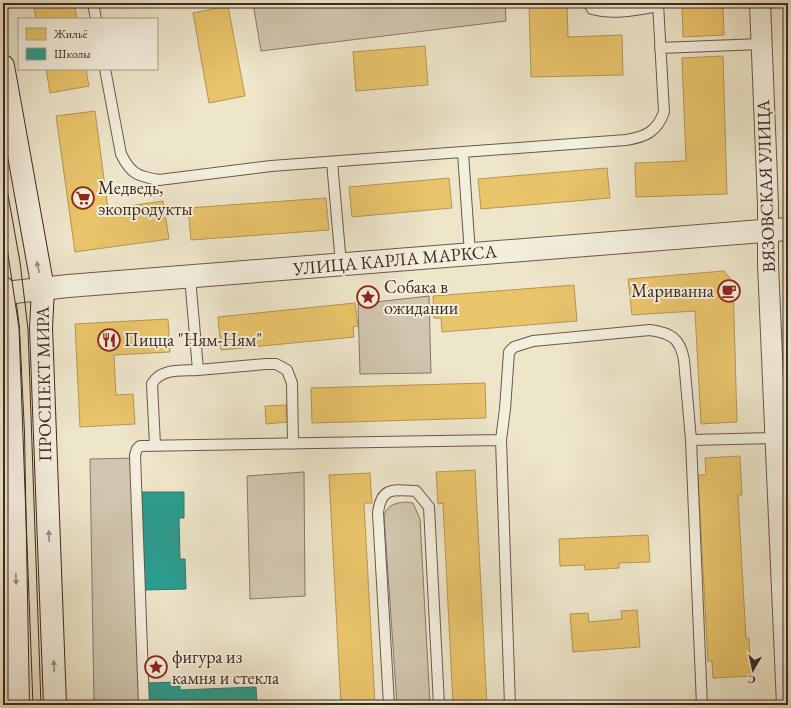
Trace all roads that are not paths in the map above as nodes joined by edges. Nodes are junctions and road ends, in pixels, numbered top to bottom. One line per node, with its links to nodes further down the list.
1 (93, 3): 5 (lane)
2 (590, 3): 4 (lane)
3 (760, 3): 6 (street, ВЯЗОВСКАЯ УЛИЦА)
4 (658, 4): 7 (lane)
5 (96, 18)
6 (761, 44): 7 (lane); 12 (street, ВЯЗОВСКАЯ УЛИЦА)
7 (660, 48): 10 (lane)
8 (3, 66): 16 (main road, ПРОСПЕКТ МИРА, one-way to 8)
9 (105, 70): 11 (lane)
10 (463, 153): 11 (lane); 13 (lane)
11 (332, 162): 14 (lane)
12 (778, 229): 13 (main road, УЛИЦА КАРЛА МАРКСА); 19 (street, ВЯЗОВСКАЯ УЛИЦА)
13 (470, 254): 14 (main road, УЛИЦА КАРЛА МАРКСА)
14 (341, 264): 15 (main road, УЛИЦА КАРЛА МАРКСА)
15 (190, 277): 16 (main road, УЛИЦА КАРЛА МАРКСА); 18 (lane)
16 (43, 289): 17 (main road, УЛИЦА КАРЛА МАРКСА); 26 (main road, ПРОСПЕКТ МИРА, one-way to 16)
17 (3, 292): 20 (main road, ПРОСПЕКТ МИРА)
18 (198, 370): 23 (lane); 24 (lane)
19 (780, 426): 22 (lane); 32 (street, ВЯЗОВСКАЯ УЛИЦА)
20 (8, 433): 25 (main road, ПРОСПЕКТ МИРА, one-way to 25)
21 (501, 440): 22 (lane); 23 (lane); 30 (lane)
22 (691, 440): 31 (lane)
23 (293, 444): 24 (lane)
24 (155, 445): 27 (lane)
25 (18, 705)
26 (55, 705)
27 (144, 705)
28 (389, 705): 29 (lane)
29 (439, 705)
30 (510, 705)
31 (702, 705)
32 (787, 705)

